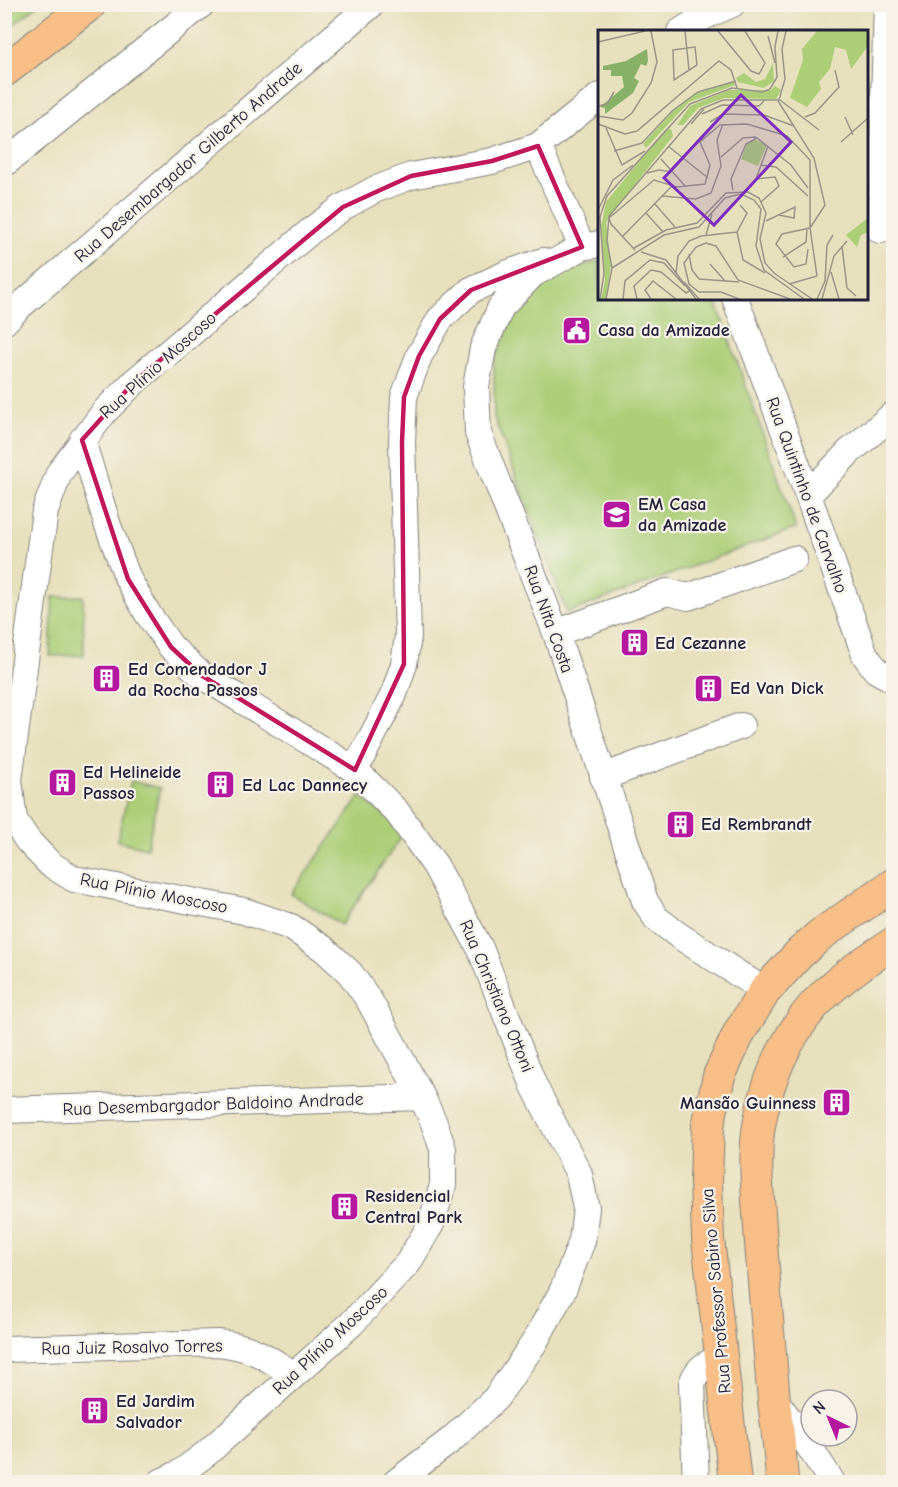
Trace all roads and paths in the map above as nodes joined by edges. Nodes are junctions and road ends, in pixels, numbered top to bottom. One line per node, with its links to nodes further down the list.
1 (90, 4): 7 (main road)
2 (202, 4): 10 (street)
3 (372, 4): 14 (street, Rua Desembargador Gilberto Andrade)
4 (732, 4): 6 (street)
5 (887, 4): 11 (street)
6 (683, 30)
7 (4, 71)
8 (598, 98): 9 (street, Rua Plínio Moscoso)
9 (538, 146): 12 (street); 16 (street, Rua Plínio Moscoso)
10 (4, 164)
11 (880, 230)
12 (591, 245): 19 (street, Rua Nita Costa); 22 (street)
13 (736, 300): 17 (street, Rua Quintinho de Carvalho)
14 (4, 322)
15 (894, 414): 17 (street)
16 (82, 440): 22 (street, Rua Christiano Ottoni); 27 (street, Rua Plínio Moscoso)
17 (808, 495): 20 (street, Rua Quintinho de Carvalho)
18 (794, 559): 19 (street)
19 (556, 633): 23 (street, Rua Nita Costa)
20 (894, 680)
21 (741, 726): 23 (street)
22 (355, 770): 36 (street, Rua Christiano Ottoni)
23 (603, 777): 26 (street, Rua Nita Costa)
24 (894, 884): 26 (main road, Rua Professor Sabino Silva)
25 (894, 943): 34 (main road)
26 (765, 991): 31 (main road, Rua Professor Sabino Silva)
27 (422, 1097): 28 (street, Rua Desembargador Baldoino Andrade); 33 (street, Rua Plínio Moscoso)
28 (4, 1110)
29 (4, 1349): 30 (street)
30 (31, 1349): 32 (street, Rua Juiz Rosalvo Torres); 33 (street, Rua Juiz Rosalvo Torres)
31 (721, 1358): 37 (street); 38 (main road, Rua Professor Sabino Silva)
32 (4, 1365)
33 (293, 1374): 35 (street, Rua Plínio Moscoso)
34 (774, 1399): 39 (main road); 40 (street)
35 (161, 1482)
36 (396, 1482)
37 (696, 1482)
38 (735, 1482)
39 (782, 1482)
40 (832, 1482)

